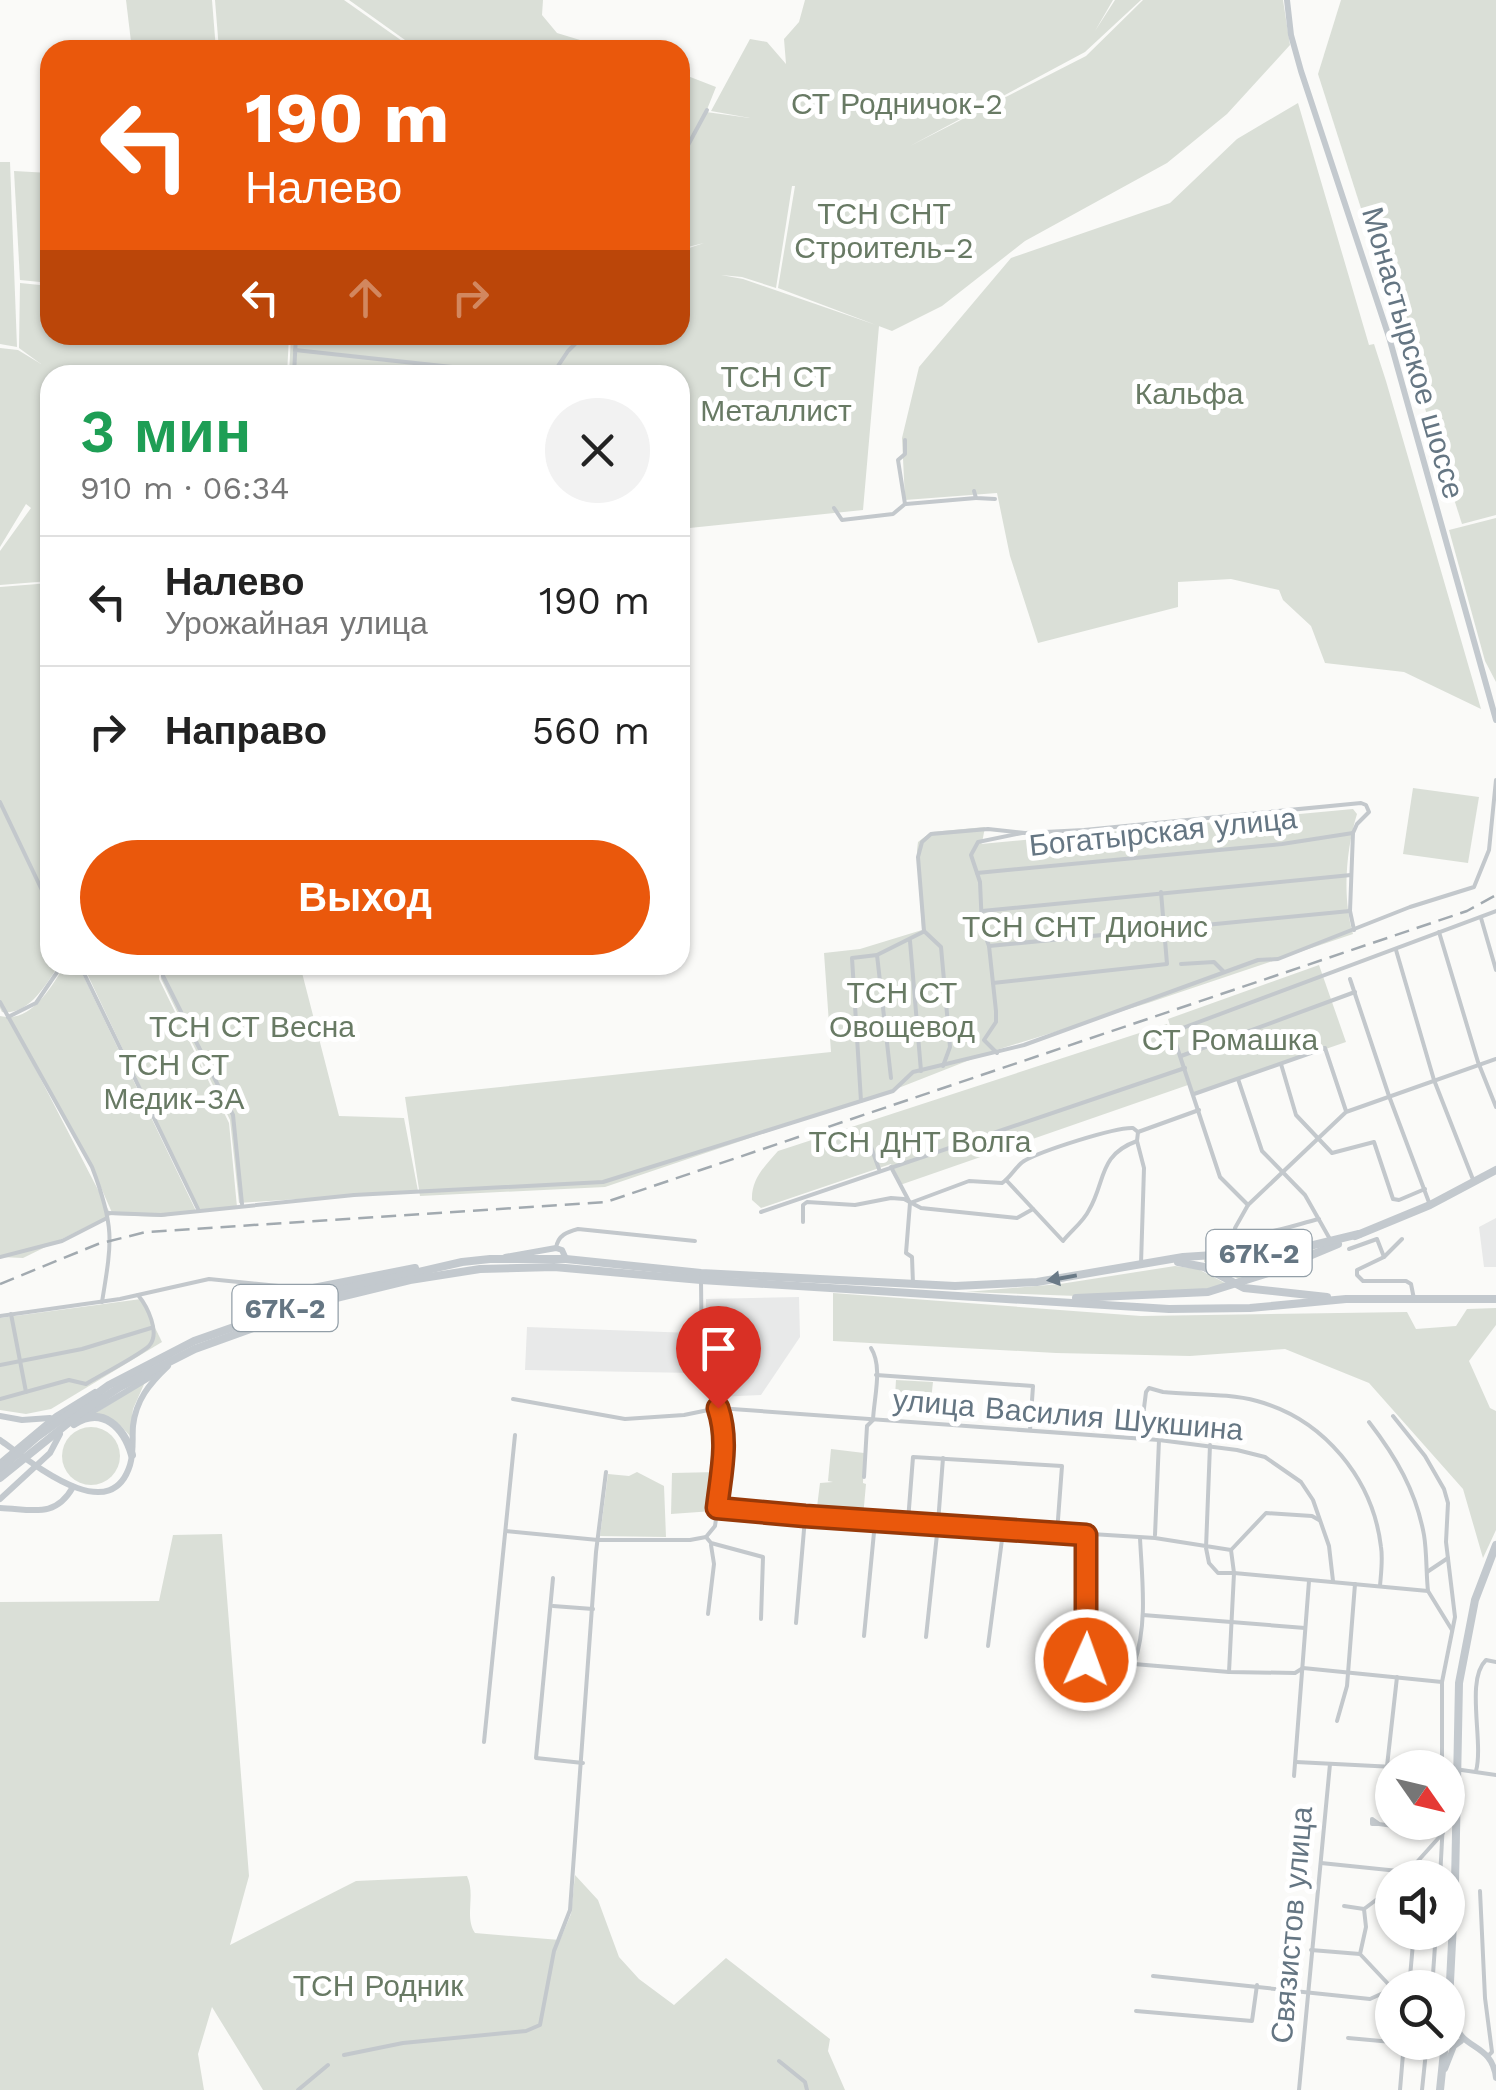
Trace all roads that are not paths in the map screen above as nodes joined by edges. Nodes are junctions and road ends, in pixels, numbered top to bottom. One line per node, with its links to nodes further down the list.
1 (1287, 0): 16 (main road, Монастырское шоссе)
2 (707, 110): 3 (street)
3 (690, 141)
4 (295, 345): 6 (street)
5 (574, 345): 9 (street)
6 (295, 350): 7 (street); 8 (street)
7 (294, 365)
8 (433, 365)
9 (559, 365)
10 (905, 440): 14 (street)
11 (974, 491): 12 (street)
12 (976, 498): 13 (street); 14 (street)
13 (995, 498)
14 (904, 504): 15 (street)
15 (834, 508)
16 (1496, 720)
17 (1496, 780): 30 (street)
18 (0, 802): 23 (street)
19 (1025, 832): 20 (street); 21 (street); 31 (street)
20 (1353, 833): 21 (street, Богатырская улица); 22 (street)
21 (977, 873): 25 (street)
22 (1351, 875): 24 (street); 26 (street)
23 (40, 886)
24 (1161, 892): 25 (street); 29 (street)
25 (982, 911): 34 (street)
26 (1350, 911): 29 (street); 30 (street)
27 (1496, 911): 28 (street)
28 (1481, 918): 32 (street); 38 (street)
29 (1165, 929): 34 (street); 44 (street)
30 (1354, 930): 39 (street)
31 (924, 932): 33 (street); 53 (street)
32 (1439, 932): 35 (street); 52 (street)
33 (910, 939): 36 (street); 55 (street)
34 (989, 946): 44 (street)
35 (1396, 949): 49 (street); 58 (street)
36 (877, 954): 56 (street); 61 (street)
37 (1181, 964): 39 (street)
38 (1496, 970)
39 (1224, 972): 48 (street)
40 (55, 975): 47 (street)
41 (85, 975): 80 (street)
42 (163, 976): 77 (street)
43 (1350, 979): 45 (street)
44 (993, 983): 48 (street)
45 (1355, 992): 49 (street); 60 (street)
46 (0, 1002): 47 (street)
47 (8, 1017): 83 (street)
48 (997, 1053): 53 (street)
49 (1181, 1056): 54 (street)
50 (1496, 1059): 52 (street)
51 (1281, 1064): 57 (street); 64 (street); 67 (street)
52 (1479, 1065): 58 (street); 62 (street)
53 (943, 1066): 55 (street)
54 (1185, 1068): 59 (street); 69 (street)
55 (921, 1071): 61 (street)
56 (891, 1078)
57 (1238, 1079): 59 (street); 72 (street)
58 (1434, 1080): 60 (street); 74 (street)
59 (1194, 1094): 63 (street)
60 (1389, 1096): 64 (street); 75 (street)
61 (861, 1101): 77 (street)
62 (1496, 1107)
63 (1199, 1110): 65 (street); 78 (street)
64 (1346, 1112): 67 (street)
65 (1138, 1132): 68 (street); 73 (street)
66 (867, 1136): 70 (street)
67 (1318, 1139): 72 (street); 75 (street)
68 (1137, 1141): 81 (street); 97 (street)
69 (890, 1167): 70 (street); 76 (street)
70 (880, 1170): 82 (street)
71 (1496, 1170): 74 (main road, 67К-2)
72 (1283, 1173): 78 (street); 84 (street)
73 (1007, 1181): 76 (street); 81 (street)
74 (1474, 1182): 79 (main road, 67К-2)
75 (1425, 1189): 79 (street)
76 (910, 1203): 81 (street); 85 (street); 101 (street)
77 (242, 1204): 80 (street)
78 (1248, 1205): 84 (street)
79 (1430, 1205): 86 (main road, 67К-2)
80 (198, 1208): 83 (street)
81 (1034, 1209)
82 (761, 1212)
83 (108, 1215): 92 (street); 109 (street)
84 (1319, 1219): 89 (street)
85 (802, 1222)
86 (1359, 1234): 89 (main road, 67К-2); 107 (main road, 67К-2)
87 (1402, 1239): 93 (street)
88 (695, 1241): 90 (street)
89 (1332, 1242): 96 (main road, 67К-2)
90 (556, 1248): 94 (main road); 95 (main road)
91 (1349, 1249): 93 (street)
92 (0, 1257)
93 (1384, 1257): 108 (street)
94 (501, 1258): 95 (main road, 67К-2); 98 (main road, 67К-2)
95 (566, 1260): 99 (main road); 100 (main road, 67К-2)
96 (1158, 1261): 97 (main road, 67К-2); 102 (main road)
97 (1141, 1264): 101 (main road, 67К-2, one-way to 101)
98 (429, 1268): 103 (main road); 110 (main road, 67К-2)
99 (554, 1268): 100 (main road, 67К-2); 115 (main road, 67К-2)
100 (701, 1276): 101 (main road, 67К-2); 107 (main road, 67К-2); 125 (street)
101 (913, 1284)
102 (1244, 1288): 105 (main road); 111 (main road)
103 (308, 1289): 104 (street); 110 (street)
104 (138, 1294): 109 (street); 114 (street)
105 (1346, 1299): 108 (main road); 111 (main road)
106 (1496, 1299): 108 (main road)
107 (1042, 1300): 111 (main road)
108 (1414, 1300)
109 (102, 1302): 112 (street)
110 (298, 1303): 121 (main road, 67К-2)
111 (1220, 1308)
112 (11, 1314): 113 (street); 117 (street)
113 (0, 1316)
114 (151, 1328): 117 (street); 122 (street)
115 (217, 1340): 119 (main road); 139 (main road, 67К-2)
116 (870, 1348): 120 (street)
117 (20, 1360): 118 (street); 122 (street)
118 (0, 1365)
119 (168, 1366): 129 (main road); 140 (main road)
120 (876, 1374): 130 (street); 132 (street)
121 (109, 1384): 127 (main road); 142 (main road, 67К-2)
122 (26, 1392): 123 (street)
123 (0, 1399)
124 (513, 1399): 125 (street, улица Василия Шукшина)
125 (718, 1408): 130 (street, улица Василия Шукшина); 149 (street)
126 (0, 1416): 127 (main road)
127 (56, 1416): 142 (main road)
128 (1393, 1416): 166 (street)
129 (81, 1419): 133 (main road); 140 (main road)
130 (873, 1420): 132 (street, улица Василия Шукшина); 145 (street)
131 (1369, 1422): 167 (street)
132 (1030, 1430): 136 (street, улица Василия Шукшина)
133 (60, 1434): 139 (main road); 147 (main road)
134 (515, 1435): 156 (street)
135 (0, 1440): 146 (main road)
136 (1140, 1440): 137 (street, улица Василия Шукшина); 173 (street)
137 (1159, 1440): 138 (street, улица Василия Шукшина); 160 (street)
138 (1210, 1446): 153 (street, улица Василия Шукшина); 164 (street)
139 (33, 1451): 144 (main road, 67К-2)
140 (132, 1455): 146 (main road)
141 (943, 1458): 152 (street); 154 (street); 157 (street)
142 (0, 1466)
143 (606, 1472): 161 (street)
144 (0, 1478)
145 (864, 1478)
146 (74, 1487): 148 (main road)
147 (0, 1499)
148 (0, 1508)
149 (717, 1508): 150 (street); 162 (street)
150 (805, 1516): 151 (street); 181 (street)
151 (875, 1520): 152 (street); 184 (street)
152 (908, 1522): 154 (street)
153 (1322, 1523): 165 (street); 171 (street, улица Василия Шукшина)
154 (938, 1524): 155 (street); 185 (street)
155 (1003, 1529): 157 (street); 186 (street)
156 (506, 1531): 161 (street); 195 (street)
157 (1057, 1533): 158 (street)
158 (1086, 1535): 159 (street); 187 (street)
159 (1140, 1538): 160 (street); 178 (street)
160 (1155, 1538): 164 (street)
161 (598, 1540): 162 (street); 176 (street)
162 (708, 1540): 177 (street); 179 (street)
163 (1496, 1545): 198 (main road)
164 (1206, 1548): 165 (street); 168 (street)
165 (1231, 1550): 168 (street)
166 (1448, 1558): 167 (street); 183 (street)
167 (1426, 1572): 174 (street)
168 (1234, 1573): 170 (street); 180 (street)
169 (553, 1578): 175 (street)
170 (1310, 1580): 171 (street); 182 (street)
171 (1333, 1581): 172 (street)
172 (1355, 1584): 173 (street); 190 (street)
173 (1380, 1586): 174 (street)
174 (1428, 1591): 183 (street)
175 (551, 1606): 176 (street); 199 (street)
176 (593, 1609): 199 (street)
177 (708, 1614)
178 (1143, 1615): 180 (street); 191 (street)
179 (761, 1619)
180 (1231, 1622): 182 (street); 191 (street)
181 (796, 1623)
182 (1305, 1628): 189 (street)
183 (1452, 1630): 193 (street)
184 (864, 1636)
185 (926, 1637)
186 (988, 1646)
187 (1086, 1660)
188 (1496, 1662): 204 (street)
189 (1303, 1668): 190 (street); 191 (street); 200 (street)
190 (1349, 1671): 192 (street); 194 (street)
191 (1229, 1672)
192 (1397, 1677): 193 (street); 196 (street)
193 (1442, 1682): 197 (street)
194 (1337, 1721)
195 (484, 1742)
196 (1389, 1750)
197 (1447, 1750)
198 (1450, 1750)
199 (583, 1762): 229 (street)
200 (1296, 1762): 201 (street); 206 (street)
201 (1330, 1764): 202 (street); 210 (street, Связистов улица)
202 (1375, 1766)
203 (1465, 1769): 204 (street)
204 (1476, 1770): 205 (street)
205 (1496, 1775)
206 (1294, 1776)
207 (1438, 1840): 209 (street)
208 (1449, 1840): 219 (main road)
209 (1420, 1860)
210 (1320, 1864): 211 (street); 216 (street, Связистов улица)
211 (1375, 1869)
212 (1480, 1891): 225 (street)
213 (1375, 1901): 215 (street)
214 (1344, 1906): 215 (street)
215 (1364, 1909): 217 (street)
216 (1311, 1950): 217 (street); 222 (street, Связистов улица)
217 (1360, 1954): 218 (street)
218 (1376, 1970)
219 (1450, 1970)
220 (1153, 1976): 221 (street)
221 (1258, 1985): 222 (street); 224 (street)
222 (1306, 1991): 223 (street); 241 (street, Связистов улица)
223 (1375, 1997)
224 (1136, 2011)
225 (1493, 2037): 230 (street)
226 (1348, 2038): 227 (street)
227 (1375, 2040)
228 (1465, 2040): 230 (main road)
229 (344, 2055)
230 (1489, 2055): 237 (main road)
231 (1403, 2060): 242 (street)
232 (1425, 2060): 243 (street)
233 (1444, 2060): 238 (main road)
234 (1448, 2060): 238 (main road)
235 (780, 2061): 240 (street)
236 (328, 2066): 239 (street)
237 (1496, 2078)
238 (1440, 2085)
239 (298, 2090)
240 (808, 2090)
241 (1299, 2090)
242 (1400, 2090)
243 (1422, 2090)

